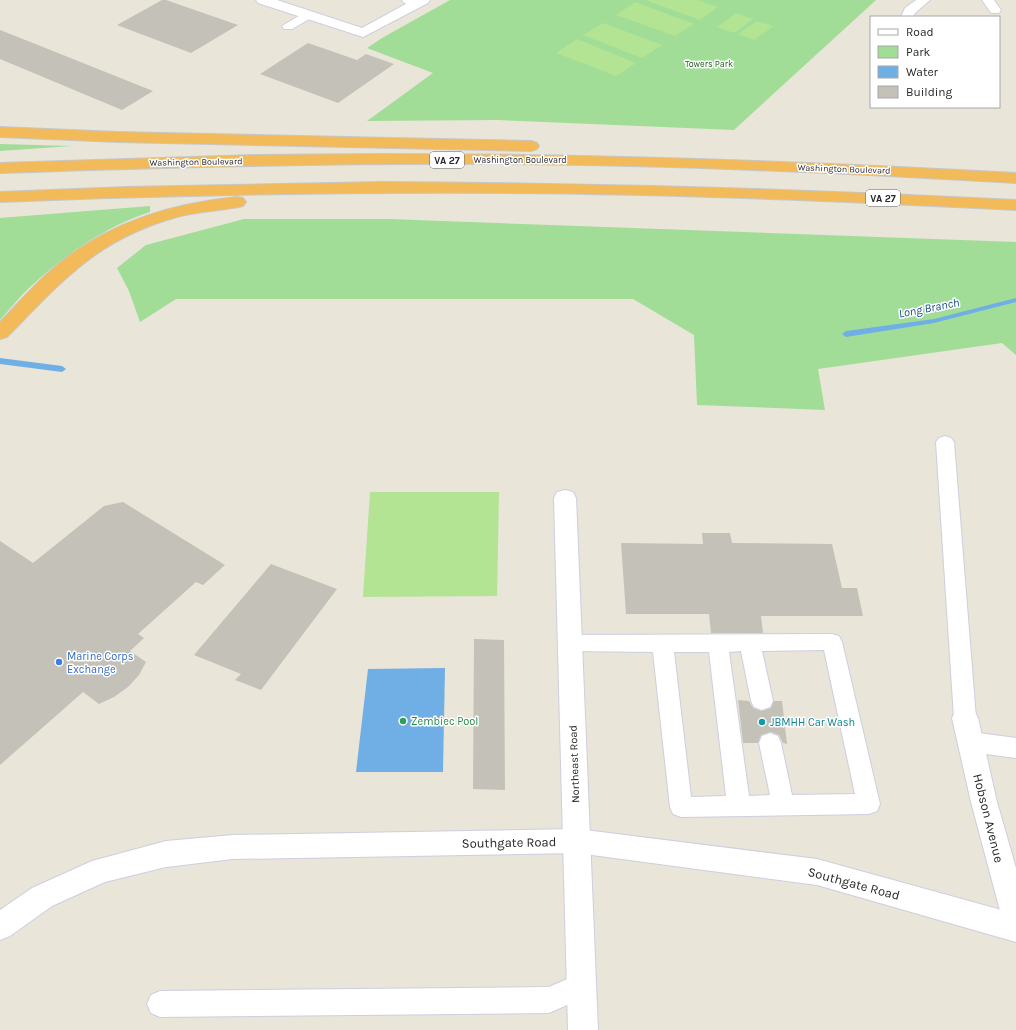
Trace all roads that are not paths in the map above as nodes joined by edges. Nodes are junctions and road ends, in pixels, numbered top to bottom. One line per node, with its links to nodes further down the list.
1 (263, 0): 6 (street)
2 (924, 0): 7 (lane)
3 (988, 0): 5 (lane)
4 (416, 1): 6 (street)
5 (995, 10)
6 (307, 15): 8 (lane)
7 (907, 16)
8 (288, 26)
9 (0, 132): 11 (highway)
10 (0, 168): 11 (highway, Washington Boulevard / VA 27)
11 (894, 171): 12 (highway, Washington Boulevard / VA 27)
12 (1016, 178)
13 (484, 188): 14 (highway, VA 27); 15 (highway, VA 27); 16 (highway)
14 (0, 197)
15 (1016, 205)
16 (0, 333)
17 (944, 442): 24 (lane)
18 (566, 498): 19 (street, Northeast Road)
19 (570, 642): 21 (lane); 29 (street, Northeast Road)
20 (750, 643): 22 (lane); 23 (lane); 27 (lane)
21 (663, 644): 22 (lane); 28 (lane)
22 (718, 644): 28 (lane)
23 (762, 701)
24 (968, 730): 26 (lane); 30 (street, Hobson Avenue)
25 (770, 743): 27 (lane)
26 (1016, 748)
27 (783, 805): 28 (lane)
28 (739, 806)
29 (577, 841): 31 (street, Southgate Road); 32 (street, Southgate Road); 33 (street, Northeast Road)
30 (1016, 918)
31 (2, 920)
32 (1016, 928)
33 (581, 986): 34 (lane); 35 (street, Northeast Road)
34 (160, 1004)
35 (583, 1030)

